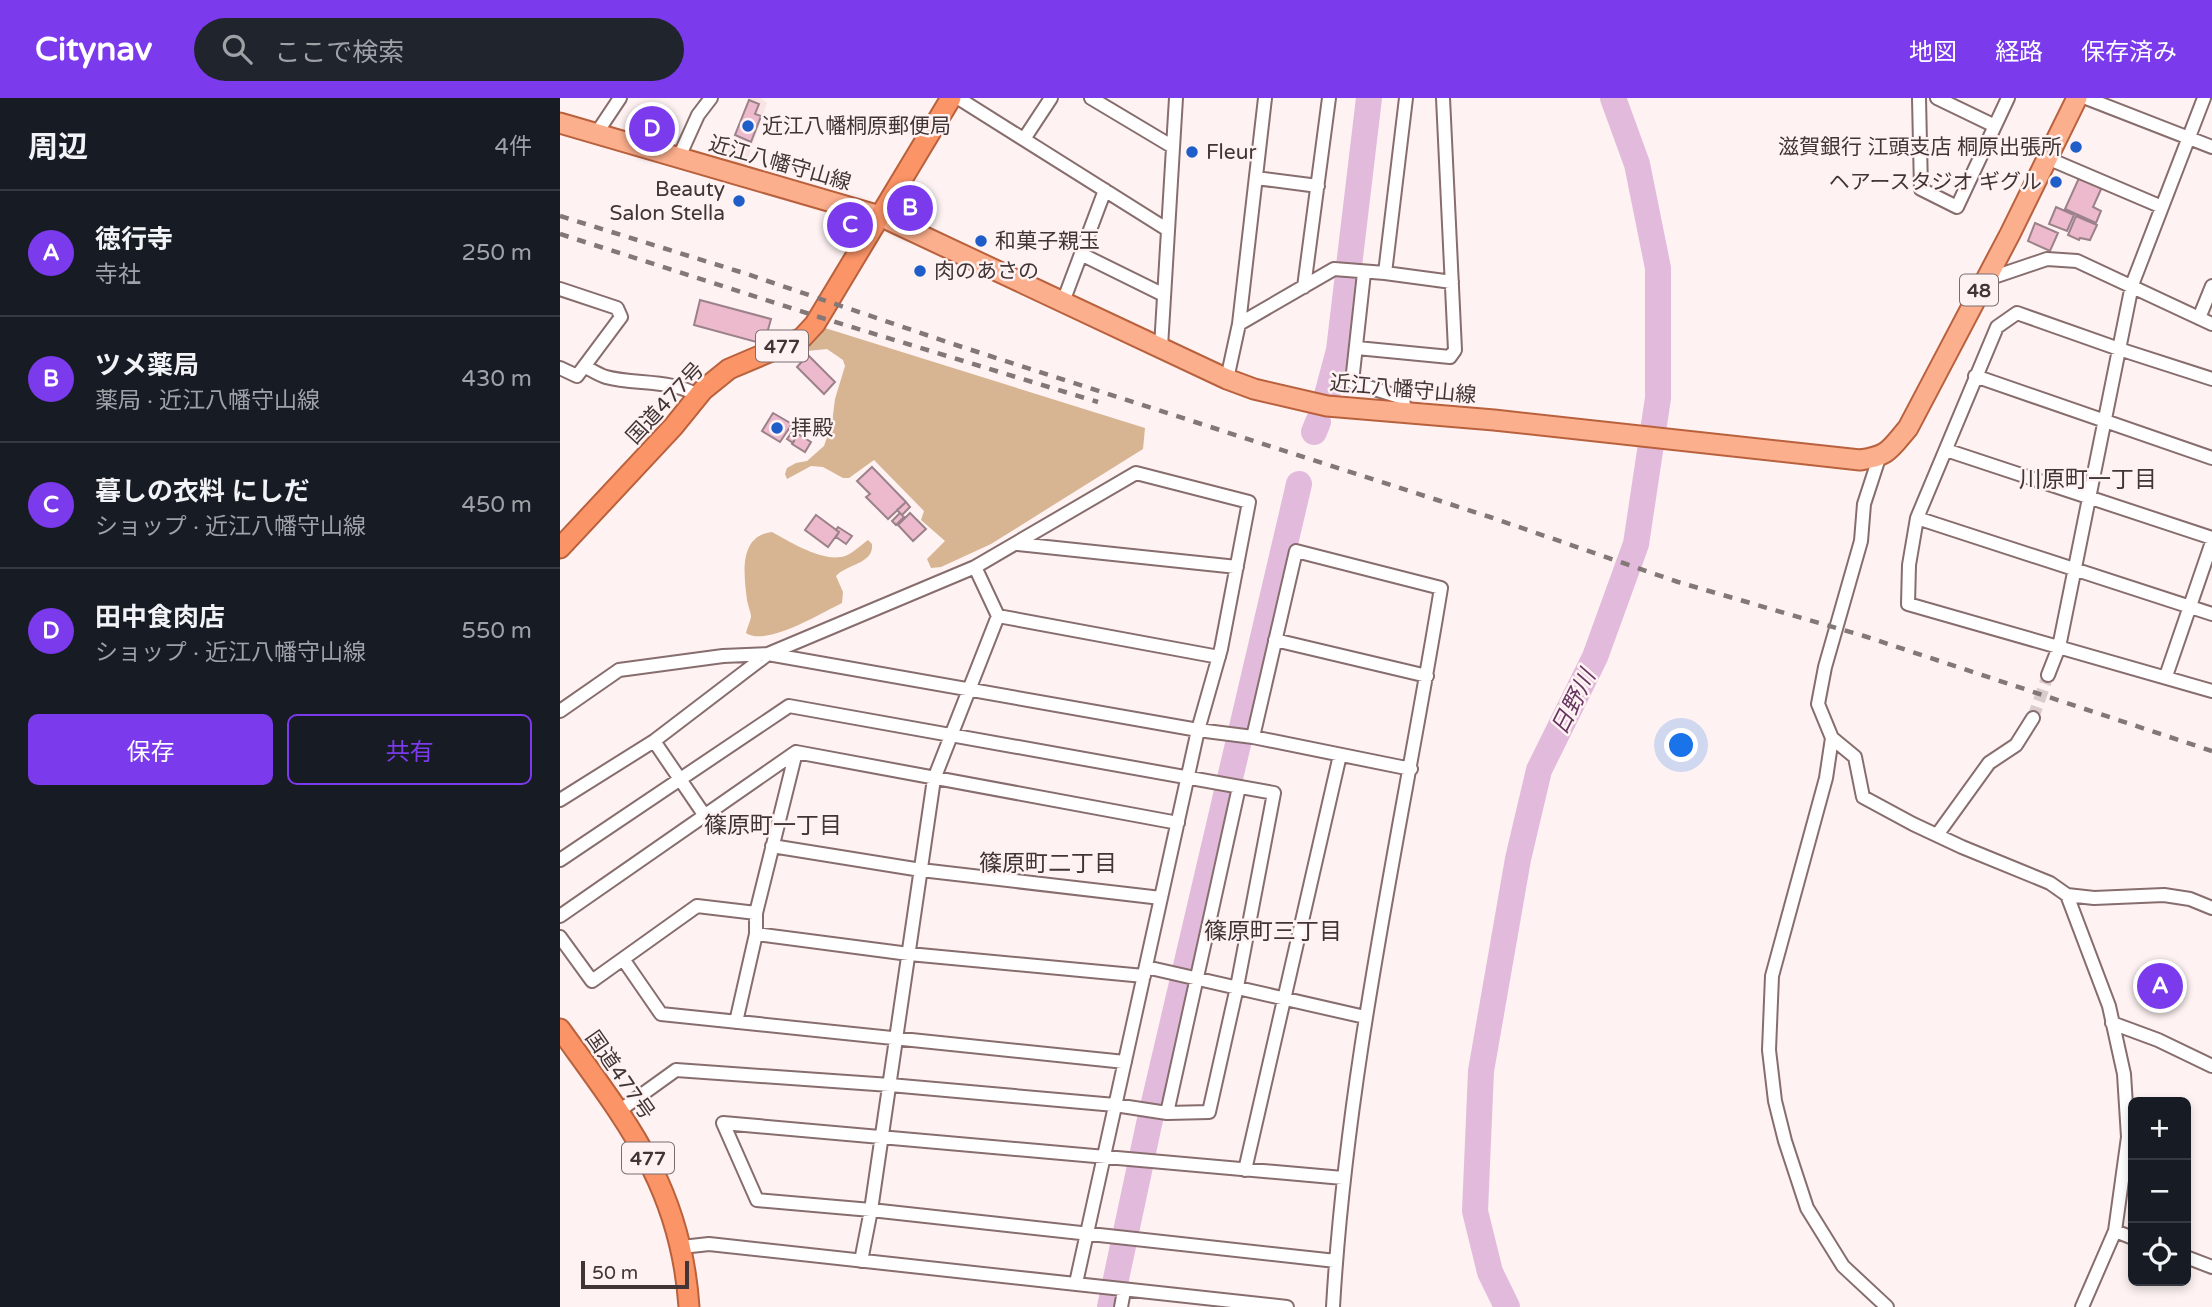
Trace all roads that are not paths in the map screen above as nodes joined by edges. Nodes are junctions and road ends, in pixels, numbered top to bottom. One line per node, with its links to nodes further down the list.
1 (620, 98): 20 (street)
2 (711, 98): 25 (street)
3 (951, 98): 31 (highway, 国道477号 / 477)
4 (958, 98): 22 (street)
5 (1051, 98): 22 (street)
6 (1091, 98): 23 (street)
7 (1176, 98): 23 (street)
8 (1265, 98): 27 (street)
9 (1329, 98): 28 (street)
10 (1406, 98): 35 (street)
11 (1443, 98): 37 (street)
12 (1919, 98): 19 (street)
13 (1937, 98): 19 (street)
14 (2008, 98): 19 (street)
15 (2077, 98): 26 (main road, 48)
16 (2086, 98): 21 (street)
17 (2204, 98): 21 (street)
18 (560, 123): 20 (main road, 近江八幡守山線)
19 (1995, 126)
20 (596, 134): 25 (main road, 近江八幡守山線)
21 (2189, 138): 24 (street); 30 (street)
22 (1024, 139): 29 (street)
23 (1173, 147): 32 (street)
24 (2212, 147)
25 (679, 157): 31 (main road, 近江八幡守山線)
26 (2047, 158): 30 (street); 36 (main road, 48)
27 (1256, 178): 28 (street); 45 (street)
28 (1318, 186): 40 (street)
29 (1105, 190): 32 (street); 33 (street)
30 (2162, 207): 38 (street)
31 (880, 216): 43 (main road, 近江八幡守山線); 55 (highway, 国道477号 / 477)
32 (1168, 230): 42 (street)
33 (1080, 254): 42 (street); 43 (street)
34 (1360, 272): 35 (street); 40 (street); 48 (street)
35 (1385, 273): 37 (street)
36 (1984, 280): 38 (street); 60 (main road, 48)
37 (1452, 282): 48 (street)
38 (2132, 285): 44 (street); 49 (street)
39 (2212, 286): 44 (street)
40 (1304, 288): 45 (street)
41 (560, 289): 50 (street)
42 (1164, 295): 47 (street)
43 (1063, 302): 47 (main road, 近江八幡守山線)
44 (2199, 318): 46 (street)
45 (1239, 324): 53 (street)
46 (2212, 324)
47 (1161, 347): 53 (main road, 近江八幡守山線)
48 (1357, 348): 56 (street)
49 (2119, 349): 52 (street); 54 (street); 57 (street)
50 (585, 367): 51 (street); 55 (street)
51 (560, 368)
52 (1975, 376): 57 (street); 58 (street)
53 (1227, 379): 56 (main road, 近江八幡守山線)
54 (2212, 379)
55 (699, 396): 65 (highway, 国道477号 / 477)
56 (1405, 413): 60 (main road, 近江八幡守山線)
57 (2105, 421): 59 (street); 61 (street)
58 (1946, 450): 61 (street); 62 (street)
59 (2212, 458)
60 (1870, 459): 86 (street)
61 (2090, 498): 63 (street); 68 (street)
62 (1917, 518): 68 (street); 73 (street)
63 (2212, 540): 69 (street)
64 (1017, 544): 66 (street); 66 (street); 67 (street)
65 (560, 548)
66 (1237, 566): 75 (street)
67 (975, 567): 71 (street); 74 (street)
68 (2075, 569): 69 (street); 73 (street)
69 (2190, 606): 70 (street); 78 (street)
70 (2212, 614)
71 (998, 617): 75 (street); 79 (street)
72 (1275, 640): 77 (street); 77 (street); 85 (street)
73 (2060, 647): 76 (street); 78 (street)
74 (768, 654): 79 (street); 81 (street); 87 (street)
75 (1219, 657): 83 (street)
76 (2048, 675)
77 (1427, 676): 90 (street)
78 (2166, 676): 80 (street)
79 (969, 688): 83 (street); 84 (street)
80 (2212, 691)
81 (560, 711)
82 (2033, 718): 98 (street)
83 (1198, 730): 85 (street); 93 (street)
84 (951, 735): 91 (street); 92 (street); 93 (street)
85 (1244, 736): 89 (street)
86 (1832, 738): 98 (street); 145 (street)
87 (654, 741): 91 (street); 95 (street)
88 (796, 752): 92 (street); 96 (street); 99 (street)
89 (1340, 755): 90 (street); 114 (street)
90 (1411, 769): 115 (street)
91 (680, 779): 96 (street); 100 (street)
92 (934, 779): 97 (street); 101 (street)
93 (1188, 779): 94 (street); 97 (street)
94 (1232, 786): 112 (street); 113 (street)
95 (560, 800)
96 (705, 816): 106 (street)
97 (1178, 822): 103 (street)
98 (1937, 835): 102 (street)
99 (772, 846): 101 (street); 105 (street)
100 (560, 860)
101 (921, 870): 103 (street); 109 (street)
102 (2067, 895): 104 (street); 117 (street)
103 (1161, 898): 111 (street)
104 (2212, 908)
105 (755, 913): 107 (street); 110 (street)
106 (560, 916)
107 (756, 934): 109 (street); 116 (street)
108 (560, 937): 110 (street)
109 (909, 954): 111 (street); 119 (street)
110 (623, 959): 116 (street)
111 (1145, 971): 112 (street); 120 (street)
112 (1188, 976): 113 (street); 125 (street)
113 (1237, 988): 114 (street); 125 (street)
114 (1284, 998): 115 (street); 128 (street)
115 (1365, 1017): 129 (street)
116 (736, 1022): 119 (street)
117 (2112, 1023): 121 (street); 131 (street)
118 (560, 1029): 124 (highway, 国道477号 / 477)
119 (896, 1039): 120 (street); 122 (street)
120 (1125, 1062): 123 (street)
121 (2212, 1066)
122 (890, 1085): 123 (street); 124 (street); 126 (street)
123 (1115, 1105): 125 (street); 127 (street)
124 (619, 1111): 134 (highway, 国道477号 / 477)
125 (1158, 1111)
126 (882, 1136): 127 (street); 130 (street); 130 (street)
127 (1103, 1158): 128 (street); 132 (street)
128 (1245, 1170): 129 (street)
129 (1343, 1178): 137 (street)
130 (871, 1210): 132 (street); 136 (street)
131 (2115, 1231): 133 (street); 146 (street)
132 (1087, 1234): 137 (street); 139 (street)
133 (2128, 1236)
134 (682, 1247): 136 (street); 141 (highway, 国道477号 / 477)
135 (2191, 1259): 138 (street)
136 (861, 1261): 139 (street)
137 (1336, 1261): 144 (street)
138 (2212, 1267)
139 (1076, 1283): 140 (street)
140 (1117, 1290): 142 (street); 143 (street)
141 (689, 1307)
142 (1121, 1307)
143 (1287, 1307)
144 (1333, 1307)
145 (1887, 1307)
146 (2082, 1307)

